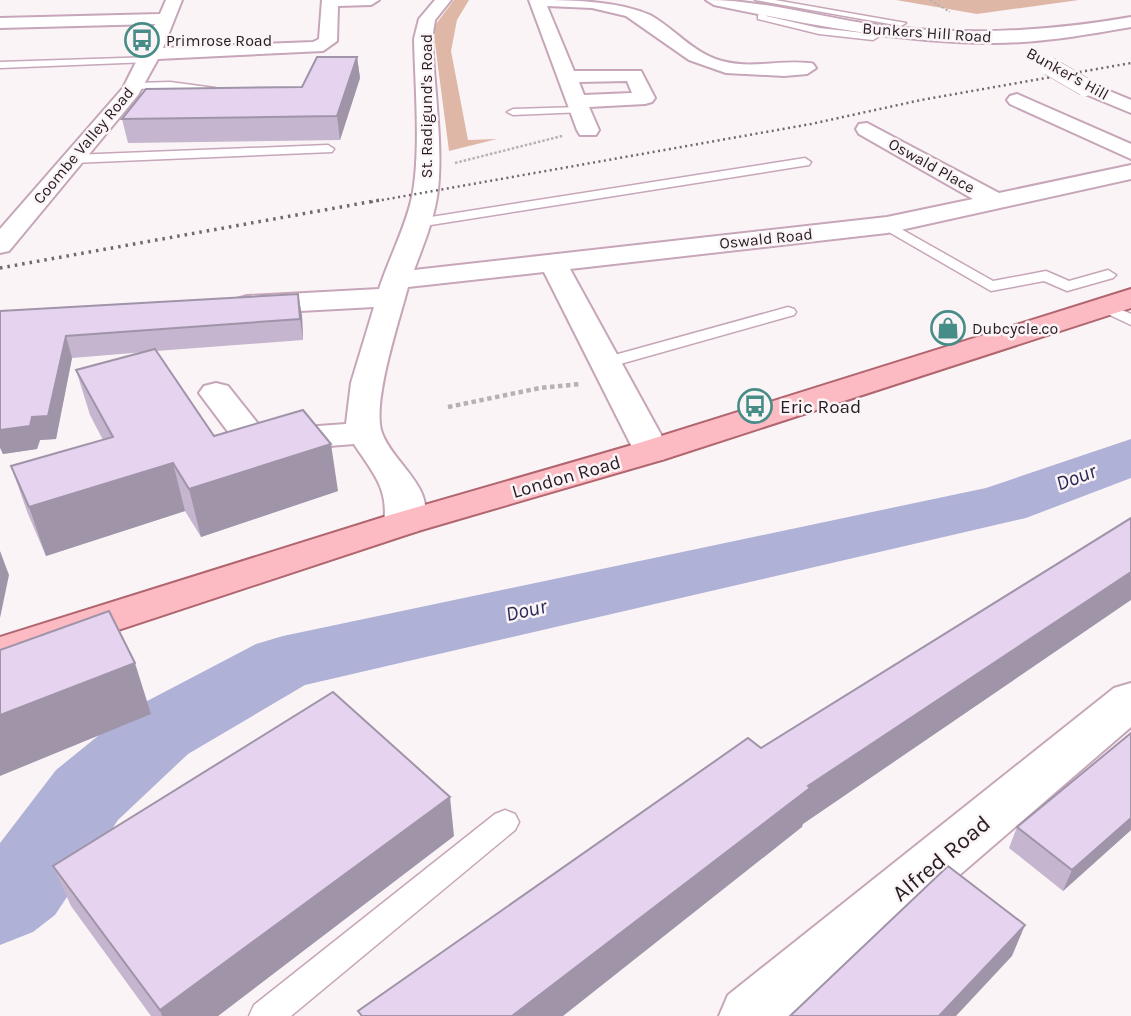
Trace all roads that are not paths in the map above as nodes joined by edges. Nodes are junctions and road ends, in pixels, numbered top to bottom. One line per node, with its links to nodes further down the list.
1 (371, 0): 5 (street)
2 (443, 0): 31 (street, St. Radigund's Road)
3 (537, 0): 15 (street); 16 (street)
4 (714, 0): 6 (street, Bunkers Hill Road)
5 (330, 1): 13 (street)
6 (763, 5): 10 (lane, Bunkers Hill Road); 11 (lane, Bunkers Hill Road); 12 (street, Bunkers Hill Road)
7 (170, 10): 9 (street); 13 (street, Coombe Valley Road)
8 (1131, 22): 12 (street, Bunkers Hill Road)
9 (0, 23)
10 (901, 23)
11 (873, 37)
12 (1005, 37): 21 (street, Bunker's Hill, bridge)
13 (149, 57): 14 (lane); 17 (street, Coombe Valley Road)
14 (0, 65)
15 (807, 68)
16 (568, 77): 20 (street); 20 (street)
17 (134, 86): 18 (lane); 27 (street, Coombe Valley Road)
18 (228, 91)
19 (1017, 100): 26 (street)
20 (578, 106): 22 (lane); 24 (street)
21 (1131, 107)
22 (513, 112)
23 (867, 128): 30 (street, Oswald Place)
24 (588, 130)
25 (328, 149): 27 (lane)
26 (1131, 152)
27 (72, 159): 33 (street, Coombe Valley Road)
28 (805, 162): 31 (lane)
29 (1131, 172): 30 (street, Oswald Road)
30 (997, 202): 32 (street, Oswald Road)
31 (418, 223): 35 (street, St. Radigund's Road)
32 (887, 225): 34 (street, Oswald Road); 36 (lane)
33 (2, 240)
34 (553, 262): 35 (street, Oswald Road); 39 (street)
35 (394, 288): 37 (street, Oswald Road); 41 (street, St. Radigund's Road)
36 (1118, 300): 42 (main road, London Road)
37 (216, 306)
38 (788, 312): 39 (lane)
39 (609, 372): 42 (street)
40 (216, 393): 41 (street)
41 (365, 433): 43 (street)
42 (652, 451): 43 (main road, London Road)
43 (404, 523): 44 (main road, London Road)
44 (0, 653)
45 (1131, 700): 48 (street, Alfred Road)
46 (505, 822): 47 (lane)
47 (265, 1016)
48 (750, 1016)

